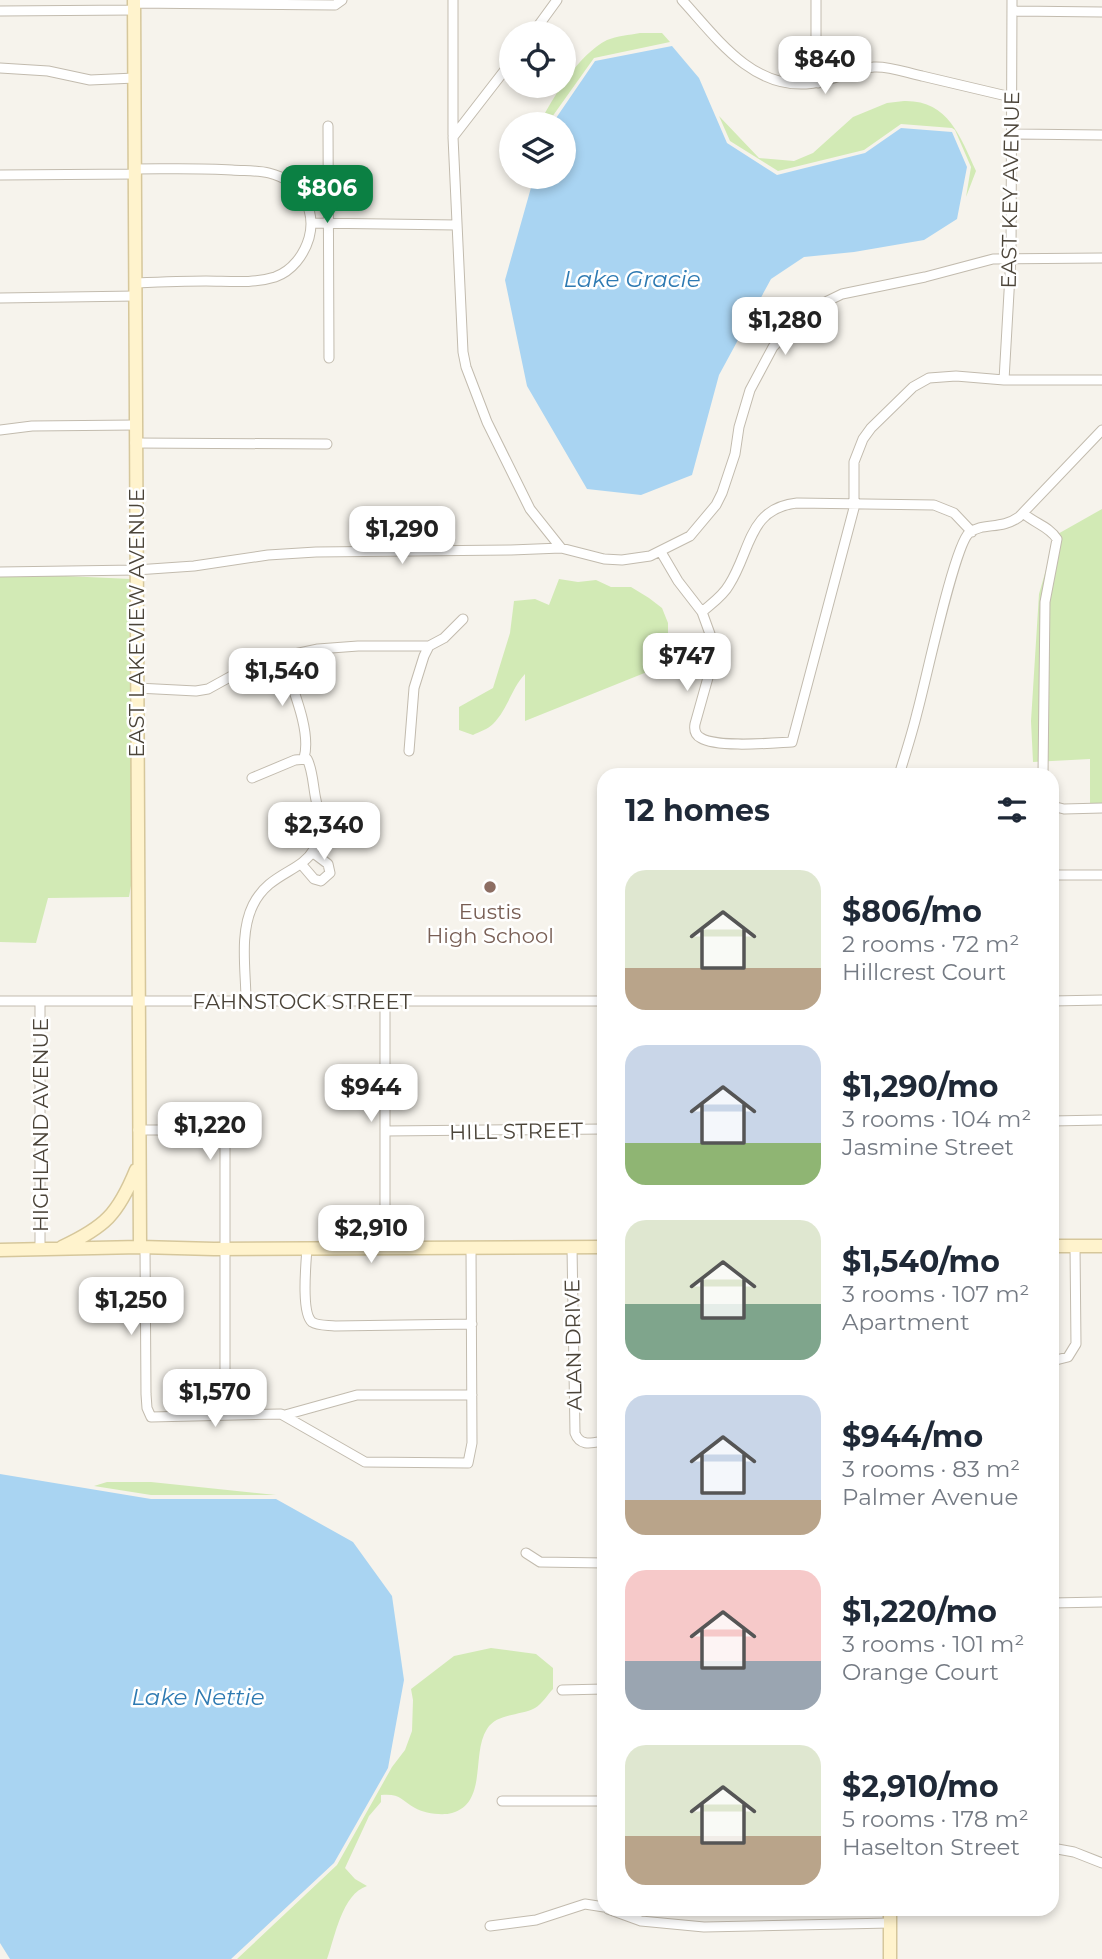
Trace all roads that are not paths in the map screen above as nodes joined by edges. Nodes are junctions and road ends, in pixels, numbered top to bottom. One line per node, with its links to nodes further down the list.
1 (19, 0): 10 (street)
2 (342, 0): 8 (street)
3 (453, 0): 23 (street)
4 (556, 0): 14 (street)
5 (682, 0): 18 (street)
6 (816, 0): 18 (street)
7 (1012, 0): 12 (street, EAST KEY AVENUE)
8 (263, 2): 9 (street)
9 (134, 4): 10 (street); 16 (street, EAST LAKEVIEW AVENUE)
10 (20, 10): 11 (street)
11 (0, 11)
12 (1012, 11): 13 (street); 19 (street, EAST KEY AVENUE)
13 (1102, 12)
14 (541, 21)
15 (0, 68): 16 (street)
16 (135, 78): 24 (street, EAST LAKEVIEW AVENUE)
17 (499, 78): 23 (street)
18 (818, 82): 19 (street)
19 (1011, 97): 21 (street, EAST KEY AVENUE)
20 (328, 126): 27 (street)
21 (1013, 134): 22 (street); 29 (street, EAST KEY AVENUE)
22 (1102, 135)
23 (453, 137): 28 (street)
24 (136, 172): 25 (street); 26 (street); 31 (street, EAST LAKEVIEW AVENUE)
25 (0, 175)
26 (312, 223): 27 (street); 31 (street)
27 (329, 225): 28 (street); 33 (street)
28 (456, 225): 44 (street)
29 (1011, 257): 30 (street); 34 (street, EAST KEY AVENUE); 45 (street)
30 (1102, 258)
31 (136, 289): 32 (street); 36 (street, EAST LAKEVIEW AVENUE)
32 (0, 298)
33 (329, 358)
34 (1004, 380): 35 (street); 41 (street)
35 (1102, 380)
36 (135, 425): 37 (street); 39 (street, EAST LAKEVIEW AVENUE)
37 (0, 430)
38 (1102, 430): 42 (street)
39 (135, 443): 40 (street); 46 (street, EAST LAKEVIEW AVENUE)
40 (327, 443)
41 (854, 505): 43 (street); 48 (street); 48 (street)
42 (1023, 513): 43 (street); 56 (street)
43 (972, 532): 55 (street)
44 (561, 548): 45 (street); 46 (street)
45 (661, 552): 48 (street)
46 (136, 570): 47 (street); 52 (street, EAST LAKEVIEW AVENUE)
47 (0, 572)
48 (702, 612)
49 (464, 619): 50 (street)
50 (429, 646): 51 (street); 53 (street)
51 (282, 657): 52 (street); 54 (street)
52 (137, 688): 64 (street, EAST LAKEVIEW AVENUE)
53 (409, 751)
54 (304, 758): 57 (street); 60 (street)
55 (902, 768)
56 (1044, 768)
57 (253, 778)
58 (1059, 808): 59 (street)
59 (1102, 808)
60 (312, 852): 61 (street); 61 (street)
61 (302, 864): 69 (street)
62 (1059, 875): 63 (street)
63 (1102, 875)
64 (138, 1000): 68 (street, FAHNSTOCK STREET); 69 (street, FAHNSTOCK STREET); 75 (street, EAST LAKEVIEW AVENUE)
65 (385, 1000): 69 (street, FAHNSTOCK STREET); 71 (street, FAHNSTOCK STREET); 76 (street)
66 (1102, 1000): 70 (street)
67 (0, 1001): 68 (street, FAHNSTOCK STREET)
68 (40, 1001): 87 (street, HIGHLAND AVENUE)
69 (246, 1001)
70 (1059, 1001)
71 (597, 1002)
72 (1102, 1120): 73 (street)
73 (1059, 1121)
74 (597, 1129): 76 (street, HILL STREET)
75 (138, 1130): 77 (street, EAST LAKEVIEW AVENUE); 89 (street)
76 (386, 1131): 86 (street)
77 (138, 1163): 81 (street, EAST LAKEVIEW AVENUE); 88 (street)
78 (1102, 1245): 80 (street)
79 (1059, 1246): 80 (street)
80 (1075, 1246): 92 (street)
81 (143, 1247): 88 (street); 89 (street); 94 (street, EAST LAKEVIEW AVENUE)
82 (471, 1247): 83 (street); 86 (street); 91 (street)
83 (572, 1247): 84 (street); 96 (street, ALAN DRIVE)
84 (597, 1247)
85 (307, 1248): 86 (street); 89 (street); 91 (street)
86 (385, 1248)
87 (40, 1249): 88 (street); 90 (street)
88 (58, 1249)
89 (225, 1249): 94 (street)
90 (0, 1250)
91 (472, 1324): 93 (street)
92 (1059, 1359)
93 (472, 1395): 95 (street); 95 (street)
94 (226, 1414): 95 (street)
95 (285, 1415)
96 (597, 1442)
97 (526, 1553): 98 (street)
98 (597, 1563)
99 (1102, 1602): 100 (street)
100 (1059, 1603)
101 (597, 1689): 102 (street)
102 (562, 1690)
103 (502, 1801): 104 (street)
104 (597, 1801)
105 (1059, 1849): 106 (street)
106 (1102, 1863)
107 (597, 1906): 111 (street)
108 (628, 1916): 110 (street)
109 (890, 1916): 110 (street)
110 (890, 1923): 112 (street)
111 (491, 1926)
112 (890, 1959)

